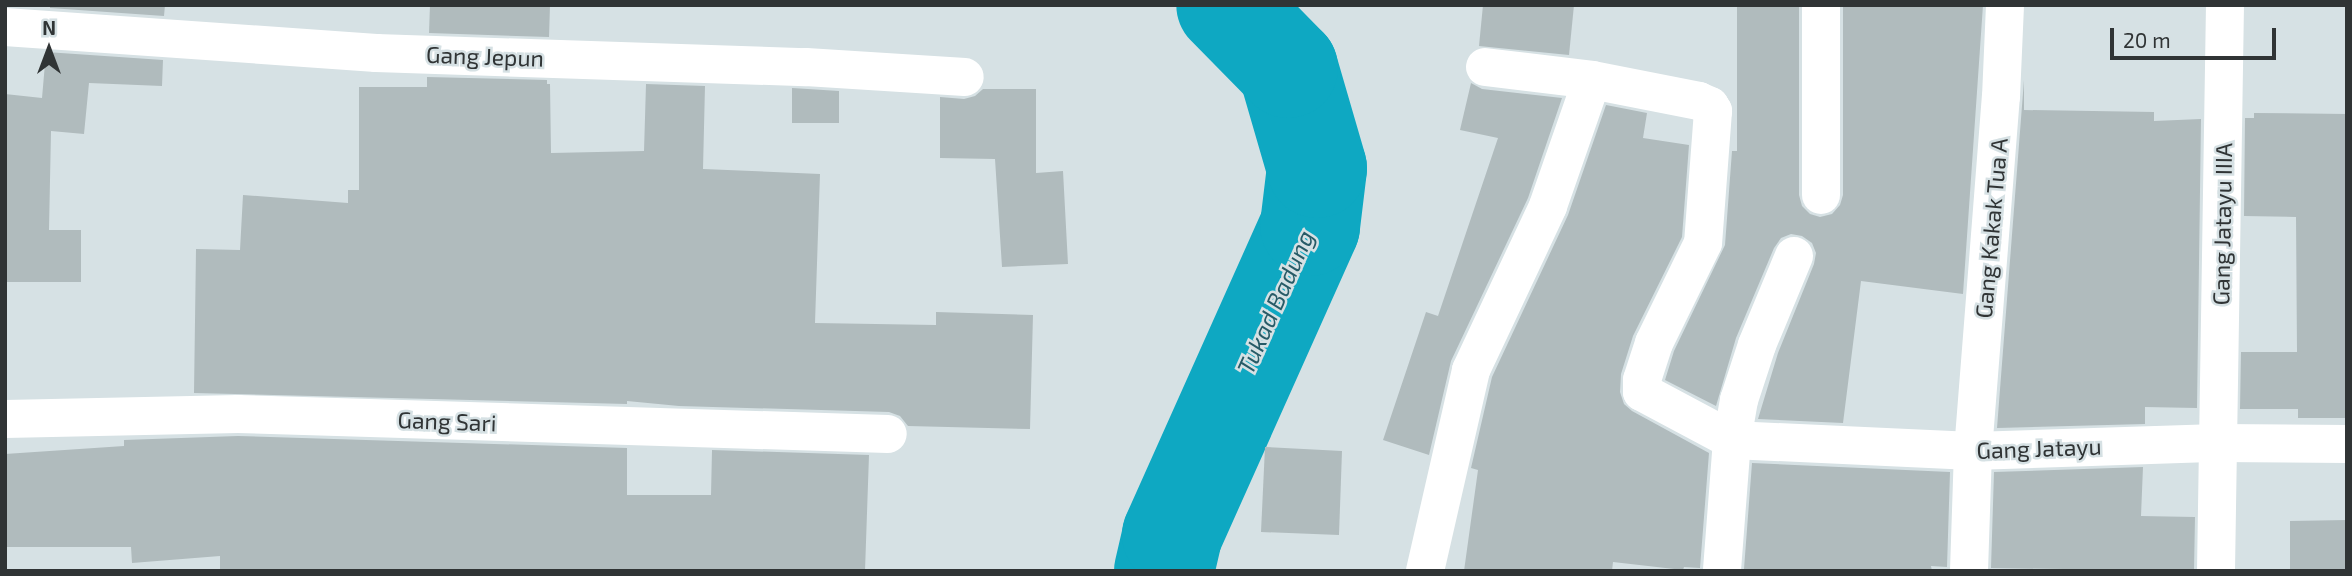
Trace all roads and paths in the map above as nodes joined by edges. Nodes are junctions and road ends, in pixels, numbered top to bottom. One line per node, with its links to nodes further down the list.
1 (1821, 5): 8 (street)
2 (2005, 5): 15 (street, Gang Kakak Tua A)
3 (2225, 5): 13 (street, Gang Jatayu IIIA)
4 (5, 27): 6 (street, Gang Jepun)
5 (1485, 67): 7 (street)
6 (965, 77)
7 (1592, 80): 12 (street); 16 (street)
8 (1821, 195)
9 (1794, 256): 12 (street)
10 (5, 419): 11 (street, Gang Sari)
11 (888, 434)
12 (1732, 440): 15 (street, Gang Jatayu); 17 (street)
13 (2218, 443): 14 (street, Gang Jatayu); 15 (street, Gang Jatayu); 19 (street, Gang Jatayu IIIA)
14 (2347, 444)
15 (1973, 451): 18 (street, Gang Kakak Tua A)
16 (1425, 571)
17 (1722, 571)
18 (1969, 571)
19 (2216, 571)

